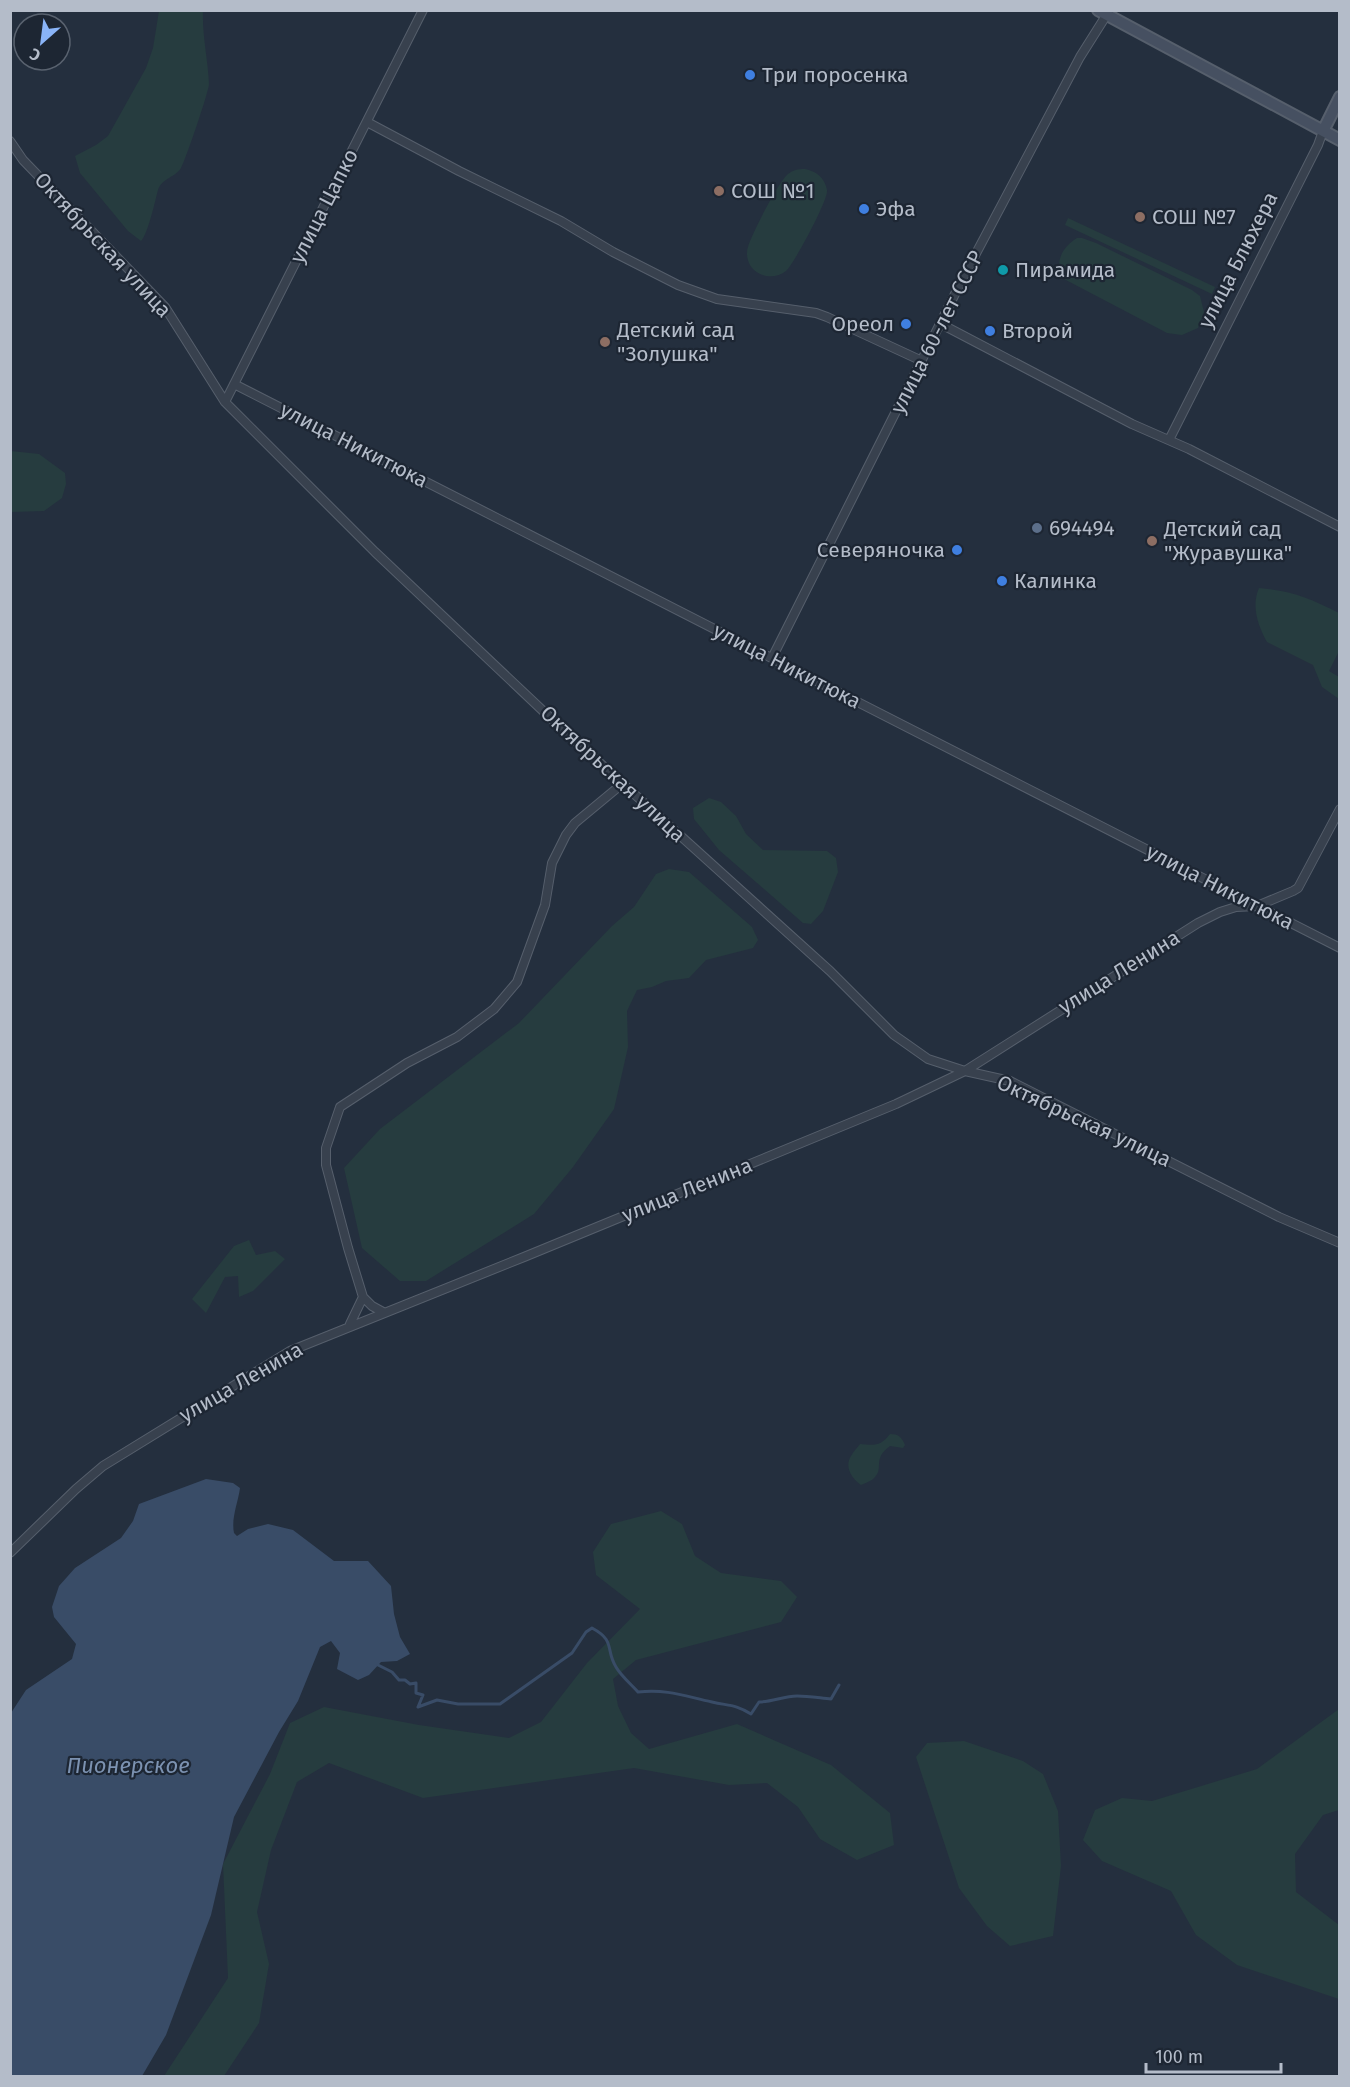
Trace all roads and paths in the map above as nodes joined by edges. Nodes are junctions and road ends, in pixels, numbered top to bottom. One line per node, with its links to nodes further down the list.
1 (423, 10): 4 (street, улица Цапко)
2 (1104, 12): 5 (street); 8 (street, улица 60-лет СССР)
3 (1340, 97): 5 (street, улица Блюхера)
4 (367, 122): 9 (street); 10 (street, улица Цапко)
5 (1323, 131): 6 (street); 12 (street, улица Блюхера)
6 (1340, 140)
7 (10, 141): 11 (street, Октябрьская улица)
8 (941, 324): 9 (street, улица 60-лет СССР); 12 (street)
9 (922, 362): 14 (street, улица 60-лет СССР)
10 (234, 384): 11 (street, улица Цапко); 14 (street, улица Никитюка)
11 (225, 402): 15 (street, Октябрьская улица)
12 (1169, 440): 13 (street)
13 (1340, 527)
14 (772, 658): 17 (street, улица Никитюка)
15 (622, 784): 19 (street, Октябрьская улица); 21 (street)
16 (1340, 809): 17 (street, улица Ленина)
17 (1257, 906): 18 (street, улица Никитюка); 19 (street, улица Ленина)
18 (1340, 948)
19 (965, 1071): 20 (street, Октябрьская улица); 22 (street, улица Ленина)
20 (1340, 1243)
21 (363, 1297): 22 (street); 23 (street)
22 (383, 1312): 23 (street, улица Ленина)
23 (349, 1326): 24 (street, улица Ленина)
24 (10, 1553)

